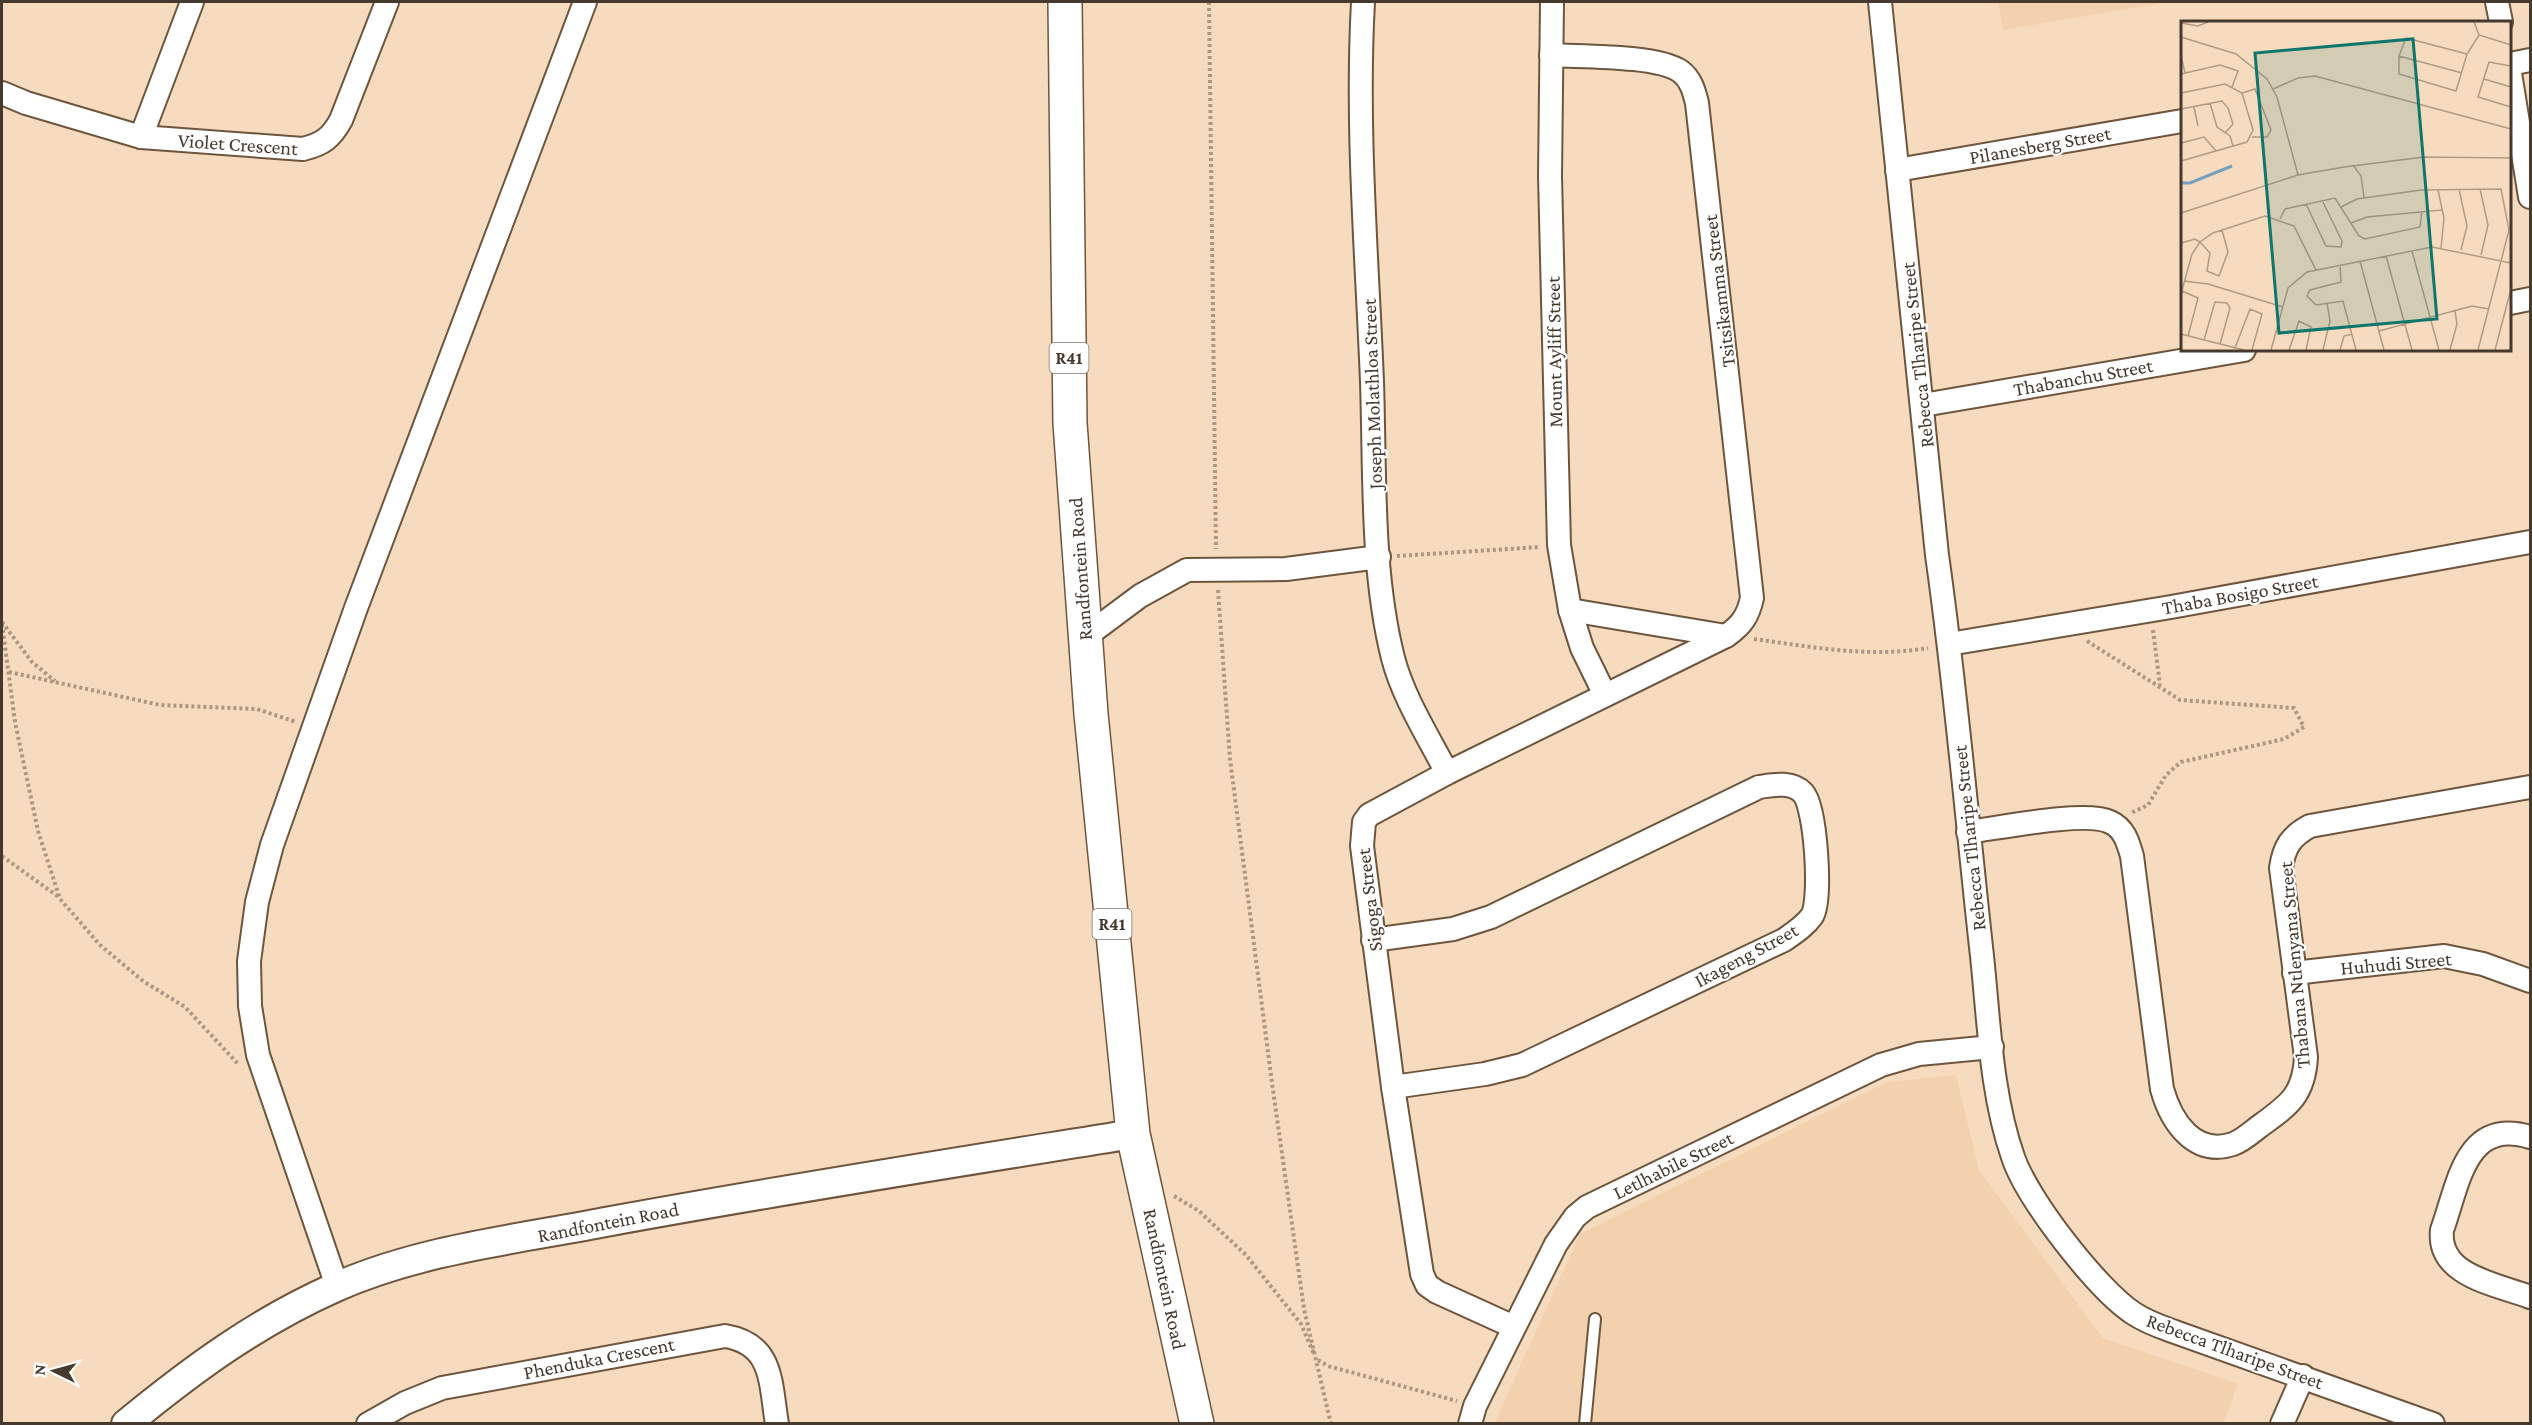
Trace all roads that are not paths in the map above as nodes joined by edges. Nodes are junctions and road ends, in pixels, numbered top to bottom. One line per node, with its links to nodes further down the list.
1 (192, 2): 16 (street)
2 (387, 2): 16 (street, Violet Crescent)
3 (585, 2): 40 (street)
4 (1065, 2): 27 (main road, Randfontein Road / R41)
5 (1363, 2): 24 (street, Joseph Molathloa Street)
6 (1552, 2): 10 (street, Mount Ayliff Street)
7 (1880, 2): 17 (street, Rebecca Tlharipe Street)
8 (2497, 2): 9 (street)
9 (2501, 21)
10 (1551, 55): 25 (street, Mount Ayliff Street); 26 (street, Tsitsikamma Street)
11 (2530, 60): 12 (street)
12 (2511, 64)
13 (2511, 79): 18 (street)
14 (2, 93): 16 (street, Violet Crescent)
15 (2181, 121): 17 (street, Pilanesberg Street)
16 (141, 137)
17 (1897, 170): 22 (street, Rebecca Tlharipe Street)
18 (2530, 197)
19 (2530, 299): 20 (street)
20 (2511, 303)
21 (2238, 351): 22 (street, Thabanchu Street)
22 (1923, 405): 28 (street, Rebecca Tlharipe Street)
23 (2530, 542): 28 (street, Thaba Bosigo Street)
24 (1379, 557): 27 (street); 30 (street, Joseph Molathloa Street)
25 (1570, 610): 26 (street); 29 (street, Mount Ayliff Street)
26 (1726, 636): 29 (street, Sigoga Street)
27 (1085, 637): 38 (main road, Randfontein Road / R41)
28 (1949, 644): 32 (street, Rebecca Tlharipe Street)
29 (1605, 695): 30 (street, Sigoga Street)
30 (1447, 772): 33 (street, Sigoga Street)
31 (2530, 787): 34 (street, Thabana Ntlenyana Street)
32 (1968, 832): 34 (street, Thabana Ntlenyana Street); 36 (street, Rebecca Tlharipe Street)
33 (1373, 940): 37 (street, Sigoga Street); 37 (street, Ikageng Street)
34 (2294, 973): 35 (street, Huhudi Street)
35 (2530, 981)
36 (1992, 1047): 43 (street, Letlhabile Street); 44 (street, Rebecca Tlharipe Street)
37 (1393, 1087): 43 (street, Sigoga Street)
38 (1133, 1134): 40 (street, Randfontein Road); 49 (main road, Randfontein Road / R41)
39 (2530, 1137): 41 (street)
40 (337, 1286): 46 (street, Randfontein Road)
41 (2530, 1297)
42 (1595, 1319): 50 (lane)
43 (1514, 1327): 45 (street, Letlhabile Street)
44 (2303, 1376): 51 (street); 52 (street, Rebecca Tlharipe Street)
45 (1473, 1415)
46 (126, 1424)
47 (368, 1424): 48 (street, Phenduka Crescent)
48 (777, 1424)
49 (1197, 1424)
50 (1585, 1424)
51 (2282, 1424)
52 (2433, 1424)

